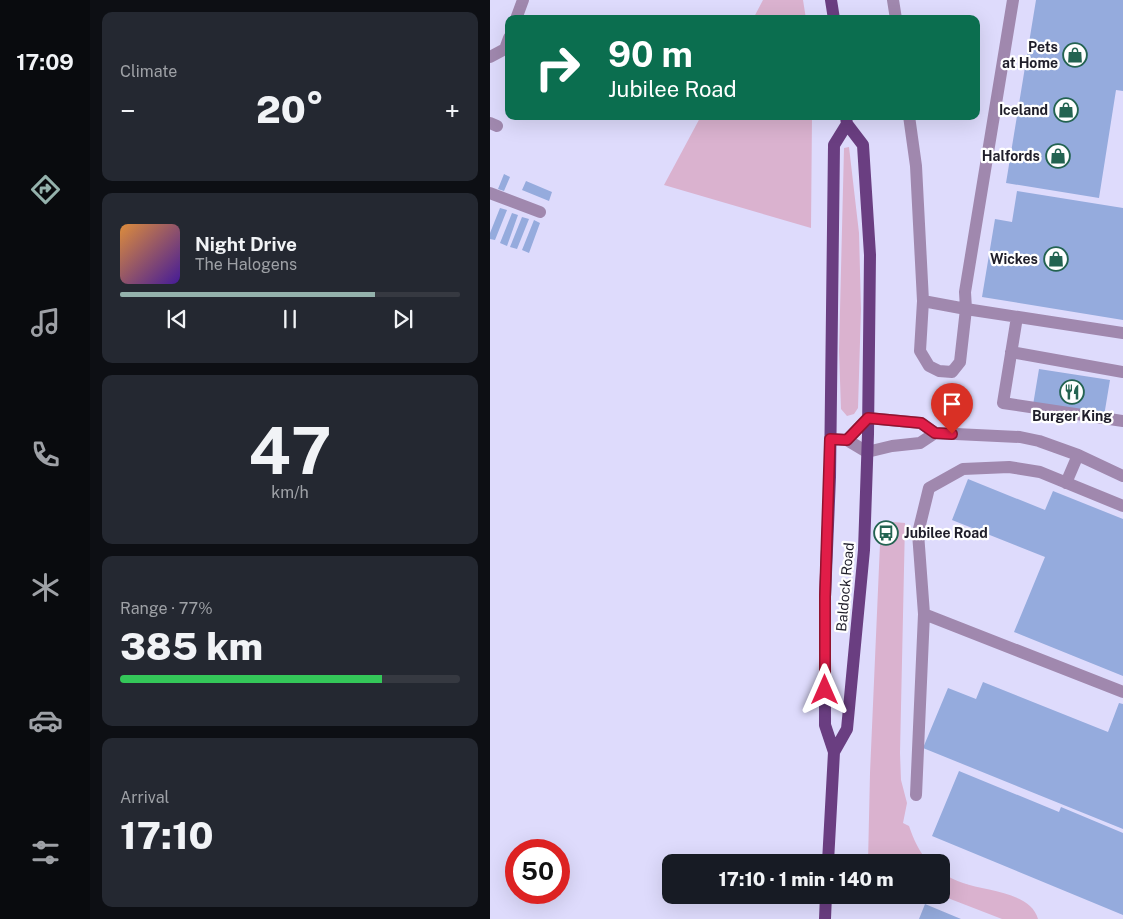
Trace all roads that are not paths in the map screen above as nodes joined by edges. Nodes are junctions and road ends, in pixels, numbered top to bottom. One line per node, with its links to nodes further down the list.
1 (523, 0): 5 (street)
2 (831, 0): 6 (main road)
3 (894, 0): 7 (street)
4 (1013, 0): 15 (street)
5 (517, 15)
6 (833, 15)
7 (896, 15)
8 (505, 49): 9 (street)
9 (490, 56)
10 (846, 120): 20 (main road, Baldock Road); 23 (main road, Baldock Road)
11 (910, 120): 14 (street)
12 (490, 192): 13 (street)
13 (540, 212)
14 (923, 301): 15 (street); 15 (street)
15 (966, 309): 16 (street)
16 (1017, 317): 17 (street); 18 (street)
17 (1123, 333)
18 (1011, 352): 19 (street); 21 (street)
19 (1123, 372)
20 (868, 418): 22 (street); 24 (street); 25 (main road, Baldock Road)
21 (1123, 421)
22 (935, 433): 25 (street); 26 (street)
23 (830, 439): 24 (street); 32 (main road, Baldock Road)
24 (847, 440): 25 (street)
25 (867, 452): 32 (main road, Baldock Road)
26 (1078, 455): 27 (street); 28 (street)
27 (1123, 476)
28 (1066, 483): 29 (street); 30 (street)
29 (1123, 506)
30 (924, 614): 31 (street); 33 (street)
31 (1123, 692)
32 (834, 752): 34 (main road)
33 (916, 796)
34 (828, 854)
35 (826, 904): 36 (main road)
36 (825, 919)

